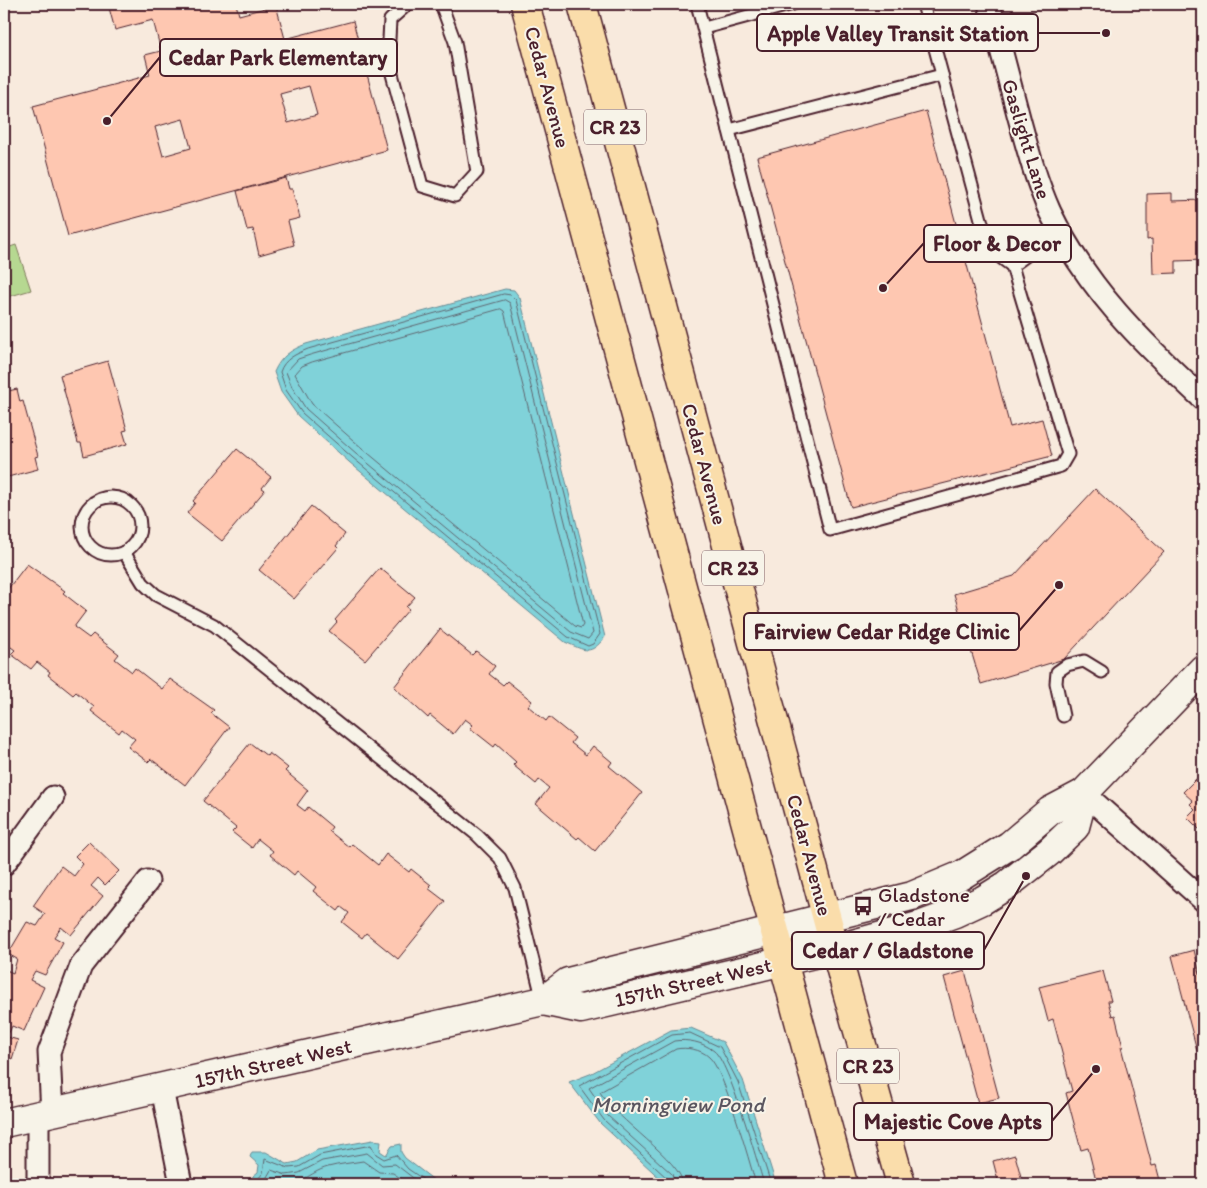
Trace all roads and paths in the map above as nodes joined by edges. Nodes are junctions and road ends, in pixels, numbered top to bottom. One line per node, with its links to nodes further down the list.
1 (408, 4): 2 (lane)
2 (441, 4)
3 (525, 4): 25 (main road, Cedar Avenue / CR 23)
4 (582, 4): 24 (main road, Cedar Avenue / CR 23)
5 (696, 4): 9 (lane)
6 (793, 4): 9 (lane)
7 (923, 4): 10 (lane)
8 (989, 4): 12 (street, Gaslight Lane)
9 (704, 28): 11 (lane)
10 (942, 75): 11 (lane); 13 (lane)
11 (729, 130): 13 (lane)
12 (1065, 238): 13 (lane); 14 (street, Gaslight Lane)
13 (1012, 266)
14 (1203, 399)
15 (124, 552): 15 (lane); 28 (lane)
16 (1203, 669): 19 (street, 157th Street West)
17 (1102, 672): 18 (lane)
18 (1062, 716)
19 (1084, 793): 23 (street); 24 (street, 157th Street West); 26 (street, 157th Street West)
20 (52, 797): 21 (street)
21 (4, 864)
22 (148, 881): 30 (street)
23 (1203, 900)
24 (826, 916): 25 (street, 157th Street West); 26 (main road, Cedar Avenue / CR 23)
25 (775, 929): 27 (main road, Cedar Avenue / CR 23); 28 (street, 157th Street West)
26 (835, 948): 27 (street, 157th Street West); 35 (main road, Cedar Avenue / CR 23)
27 (783, 961): 28 (street, 157th Street West); 34 (main road, Cedar Avenue / CR 23)
28 (543, 1001): 29 (street, 157th Street West)
29 (162, 1088): 30 (street, 157th Street West); 33 (street)
30 (45, 1116): 31 (street, 157th Street West); 32 (street)
31 (4, 1123)
32 (38, 1184)
33 (181, 1184)
34 (843, 1184)
35 (901, 1184)

